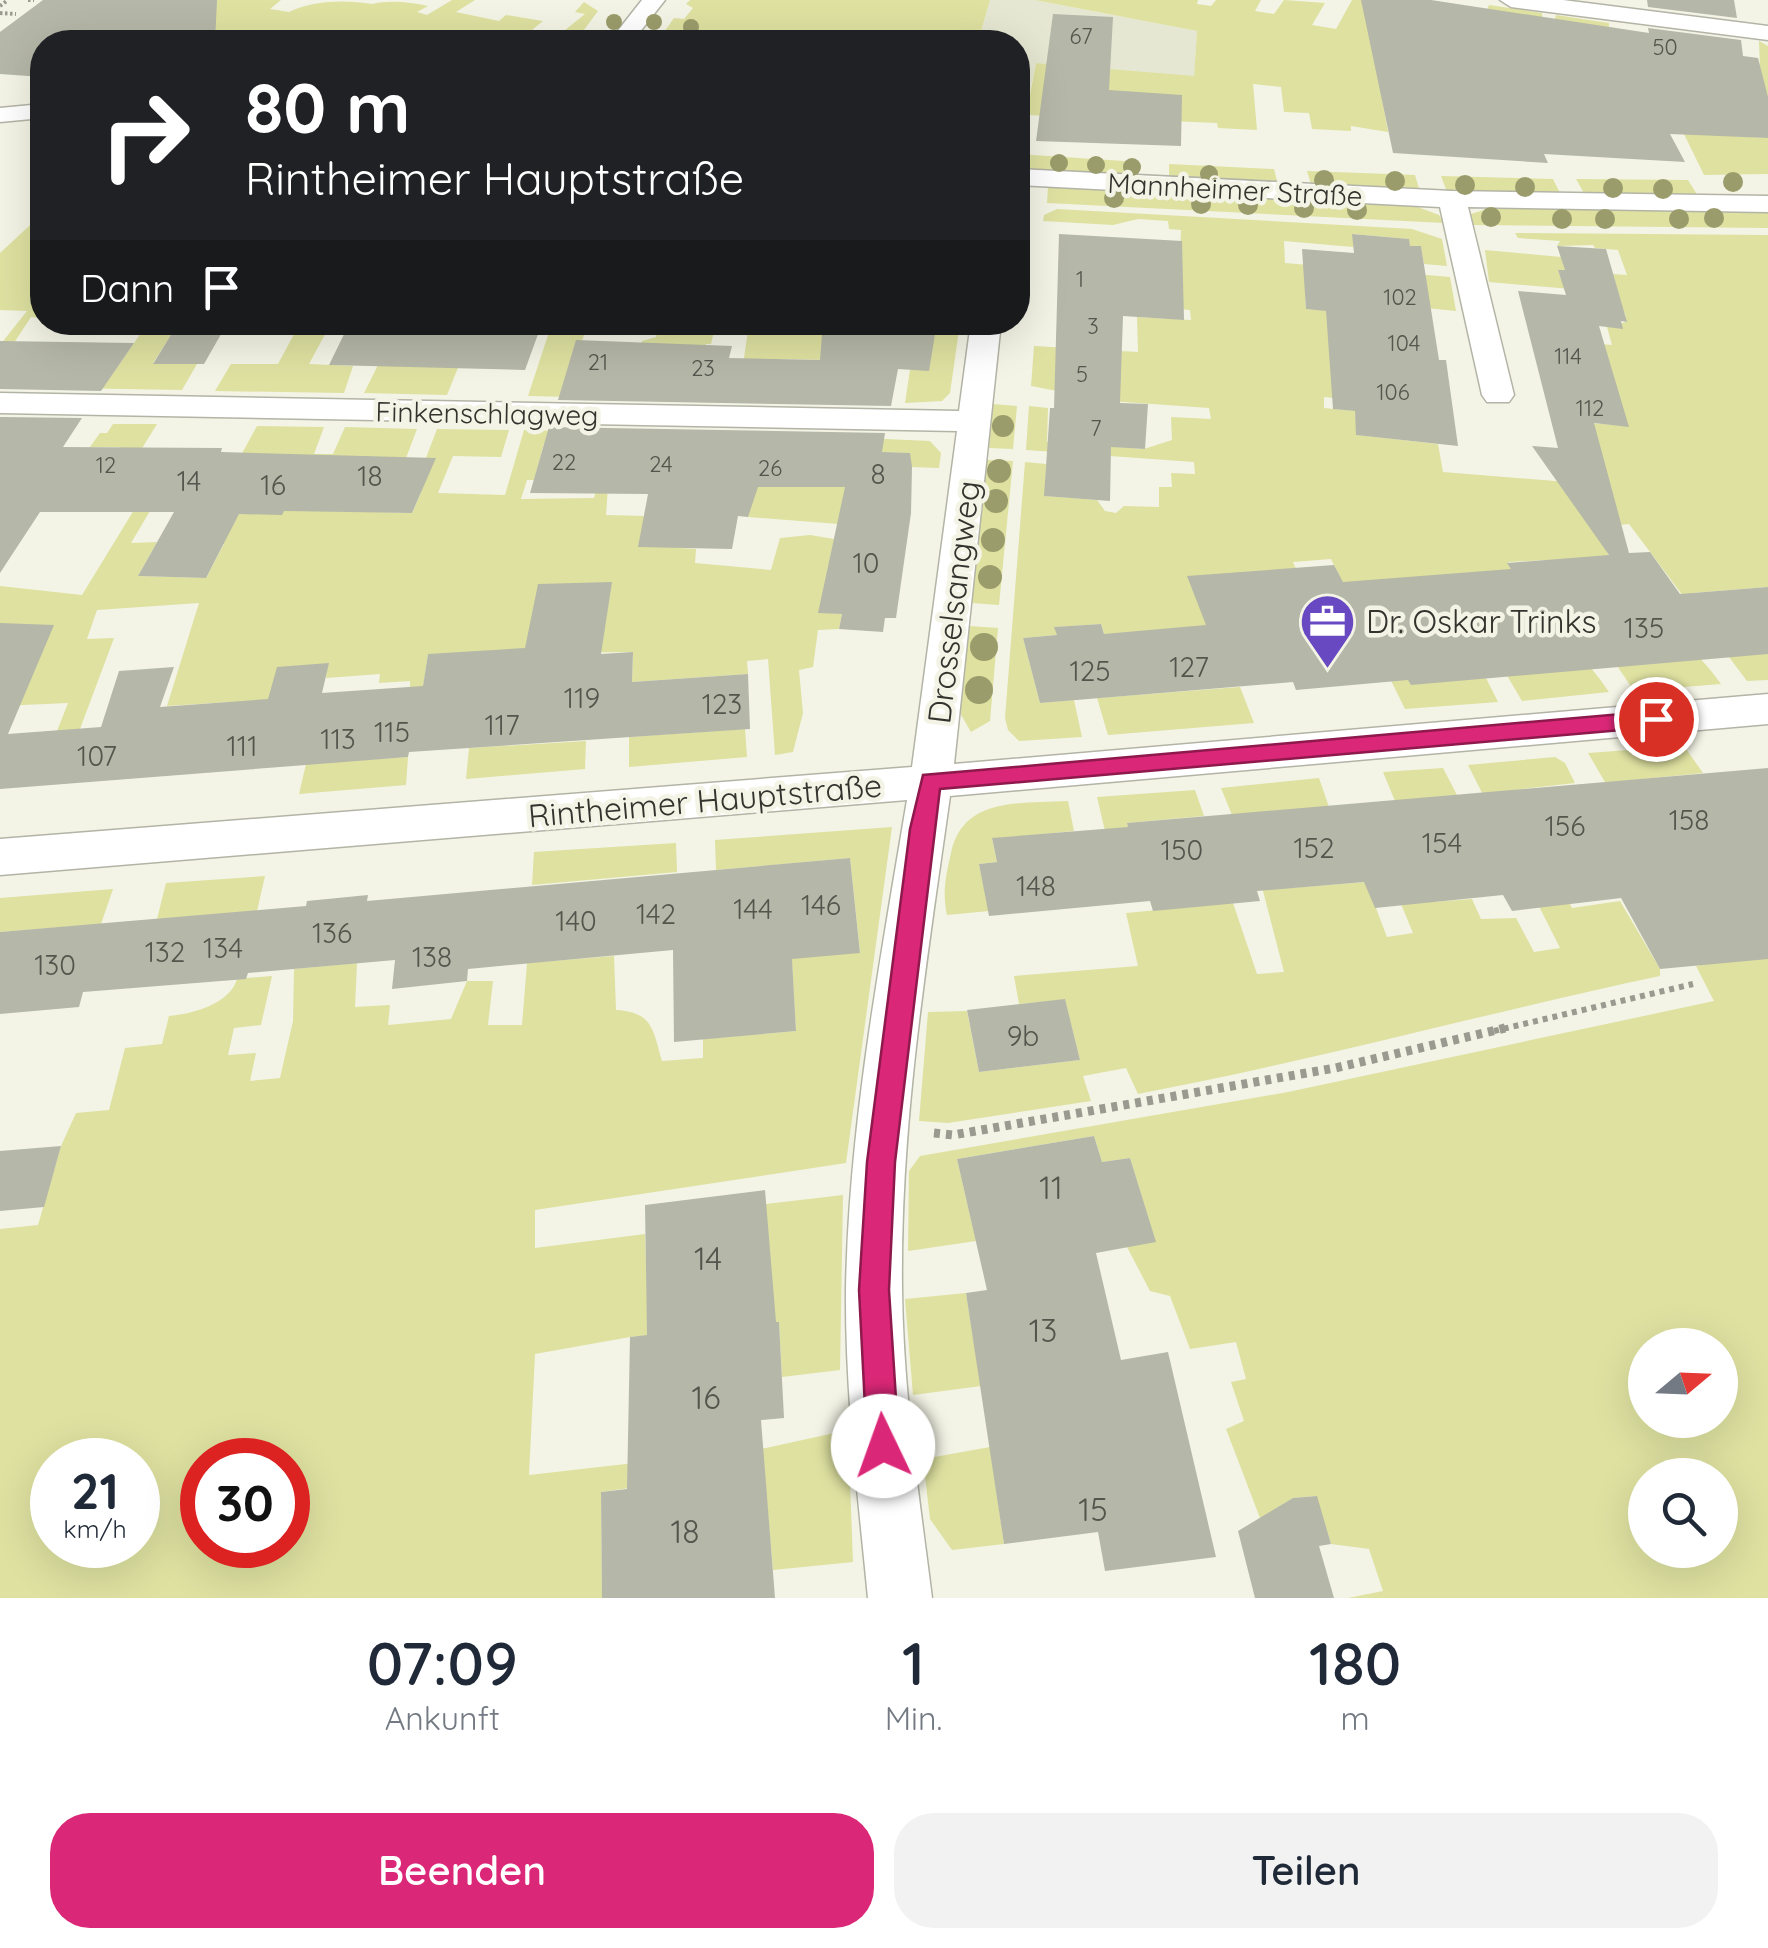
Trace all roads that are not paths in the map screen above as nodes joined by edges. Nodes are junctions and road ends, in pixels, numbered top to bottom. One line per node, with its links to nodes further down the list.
1 (619, 0): 3 (street)
2 (1511, 0): 5 (street)
3 (652, 2): 4 (street)
4 (630, 30)
5 (1768, 34)
6 (0, 100): 7 (street)
7 (30, 108)
8 (30, 112): 9 (street)
9 (0, 115)
10 (1030, 179): 11 (street, Mannheimer Straße)
11 (1452, 199): 12 (street, Mannheimer Straße); 14 (street)
12 (1768, 204)
13 (984, 335): 16 (street, Drosselsangweg)
14 (1498, 395)
15 (0, 404): 16 (street, Finkenschlagweg)
16 (974, 422): 18 (street, Drosselsangweg)
17 (1768, 709): 18 (street, Rintheimer Hauptstraße)
18 (930, 782): 19 (street, Rintheimer Hauptstraße); 20 (street, Drosselsangweg)
19 (0, 856)
20 (900, 1598)

